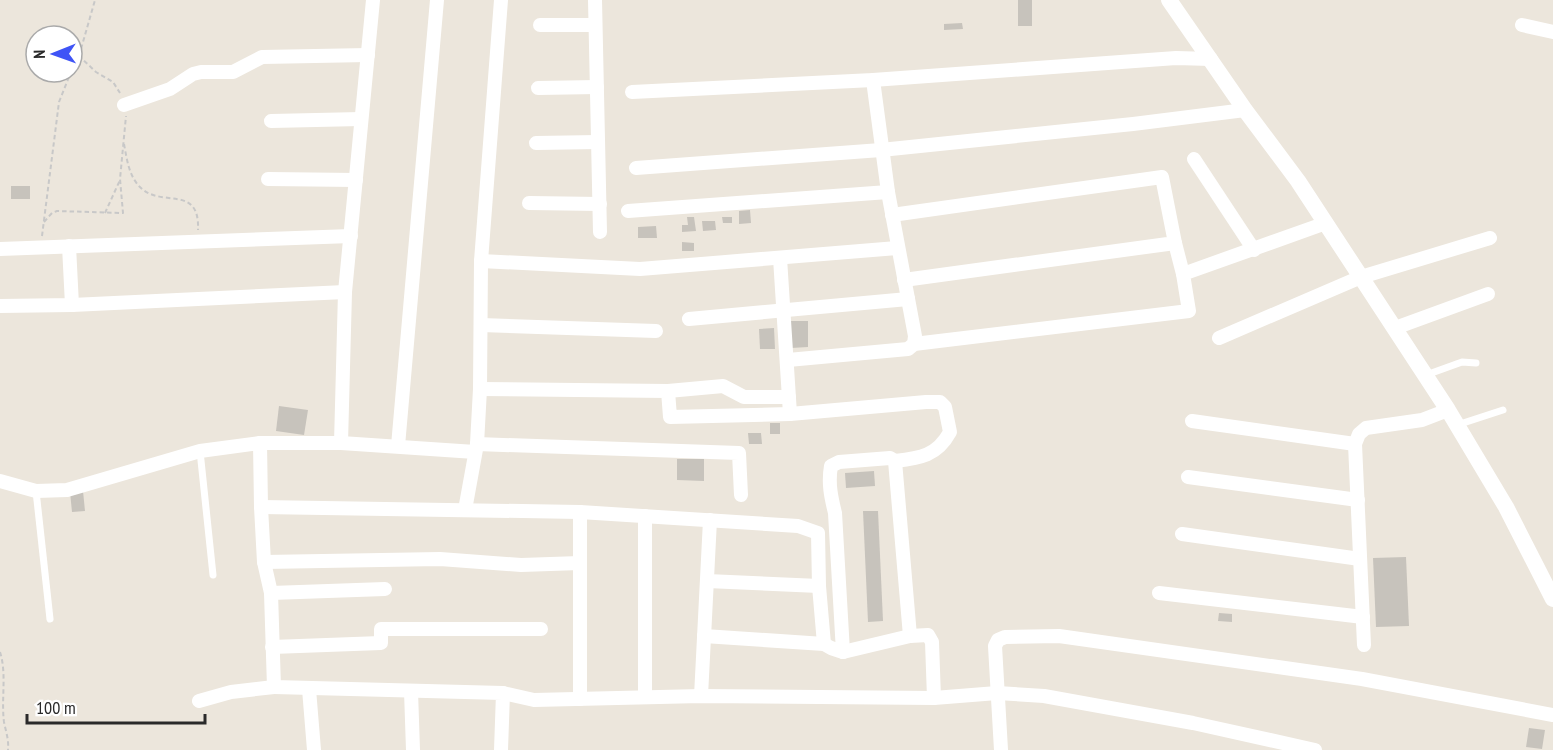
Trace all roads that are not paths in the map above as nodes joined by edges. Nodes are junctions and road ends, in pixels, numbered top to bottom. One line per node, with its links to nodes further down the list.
1 (373, 0): 10 (street)
2 (437, 0): 72 (street)
3 (501, 0): 42 (street)
4 (595, 0): 7 (street)
5 (1169, 0): 11 (street)
6 (540, 25): 7 (street)
7 (595, 25): 13 (street)
8 (1522, 25): 9 (street)
9 (1553, 33)
10 (368, 55): 16 (street); 18 (street)
11 (1211, 59): 12 (street); 17 (street)
12 (873, 80): 15 (street); 22 (street)
13 (597, 87): 14 (street); 20 (street)
14 (538, 88)
15 (632, 92)
16 (124, 105)
17 (1245, 110): 22 (street); 32 (street)
18 (361, 119): 19 (street); 26 (street)
19 (271, 121)
20 (598, 142): 21 (street); 29 (street)
21 (536, 143)
22 (881, 150): 24 (street); 27 (street)
23 (1194, 159): 40 (street)
24 (636, 168)
25 (268, 179): 26 (street)
26 (356, 180): 34 (street)
27 (888, 192): 30 (street); 31 (street)
28 (529, 203): 29 (street)
29 (600, 204): 33 (street)
30 (628, 212)
31 (892, 215): 36 (street); 38 (street)
32 (1326, 223): 40 (street); 44 (street)
33 (600, 232)
34 (351, 237): 37 (street); 46 (street)
35 (1490, 238): 44 (street)
36 (1175, 243): 43 (street); 45 (street)
37 (69, 246): 39 (street); 50 (street)
38 (897, 248): 41 (street); 45 (street)
39 (0, 249)
40 (1254, 250): 43 (street)
41 (780, 258): 42 (street); 51 (street)
42 (481, 261): 53 (street)
43 (1183, 274): 57 (street)
44 (1361, 277): 54 (street); 56 (street)
45 (904, 280): 48 (street)
46 (345, 292): 50 (street); 70 (street)
47 (1488, 294): 54 (street)
48 (908, 299): 51 (street); 57 (street)
49 (0, 306): 50 (street)
50 (72, 306)
51 (784, 311): 52 (street); 58 (street)
52 (689, 319)
53 (481, 325): 55 (street); 61 (street)
54 (1395, 328): 60 (street)
55 (656, 331)
56 (1219, 338)
57 (914, 344): 58 (street)
58 (788, 360): 63 (street)
59 (1476, 363): 60 (lane)
60 (1426, 375): 64 (street)
61 (480, 389): 62 (street); 73 (street)
62 (668, 391): 63 (street); 66 (street)
63 (789, 397): 66 (street)
64 (1449, 410): 68 (street); 71 (street)
65 (1503, 410): 68 (lane)
66 (790, 414): 75 (street)
67 (1192, 421): 71 (street)
68 (1457, 425): 96 (street)
69 (260, 443): 70 (street); 74 (street); 81 (street)
70 (341, 443): 72 (street)
71 (1355, 444): 80 (street)
72 (398, 446): 73 (street)
73 (476, 448): 79 (street); 82 (street)
74 (200, 451): 78 (street); 90 (lane)
75 (895, 461): 101 (street); 105 (street)
76 (1188, 477): 80 (street)
77 (0, 481): 78 (street)
78 (36, 491): 98 (lane)
79 (741, 495)
80 (1358, 500): 87 (street)
81 (261, 507): 82 (street); 88 (street)
82 (465, 510): 83 (street)
83 (580, 512): 84 (street); 89 (street)
84 (645, 516): 85 (street); 112 (street)
85 (710, 520): 91 (street); 92 (street)
86 (1182, 534): 87 (street)
87 (1360, 559): 97 (street)
88 (264, 562): 89 (street); 95 (street)
89 (580, 563): 114 (street)
90 (213, 575)
91 (707, 581): 92 (street); 100 (street)
92 (819, 586): 102 (street)
93 (384, 589): 95 (street)
94 (1159, 592): 97 (street)
95 (271, 593): 104 (street)
96 (1553, 599)
97 (1363, 616): 103 (street)
98 (50, 619)
99 (541, 629): 104 (street)
100 (704, 636): 102 (street); 111 (street)
101 (910, 636): 105 (street); 113 (street)
102 (824, 644): 105 (street)
103 (1364, 645)
104 (272, 647): 106 (street)
105 (843, 652)
106 (274, 687): 107 (street); 115 (street)
107 (309, 689): 108 (street); 117 (street)
108 (411, 692): 109 (street); 118 (street)
109 (503, 693): 114 (street); 119 (street)
110 (997, 693): 113 (street); 116 (street); 120 (street); 121 (street)
111 (701, 696): 112 (street); 113 (street)
112 (645, 697): 114 (street)
113 (934, 698)
114 (580, 699)
115 (199, 701)
116 (1553, 715)
117 (314, 750)
118 (413, 750)
119 (501, 750)
120 (1001, 750)
121 (1315, 750)

